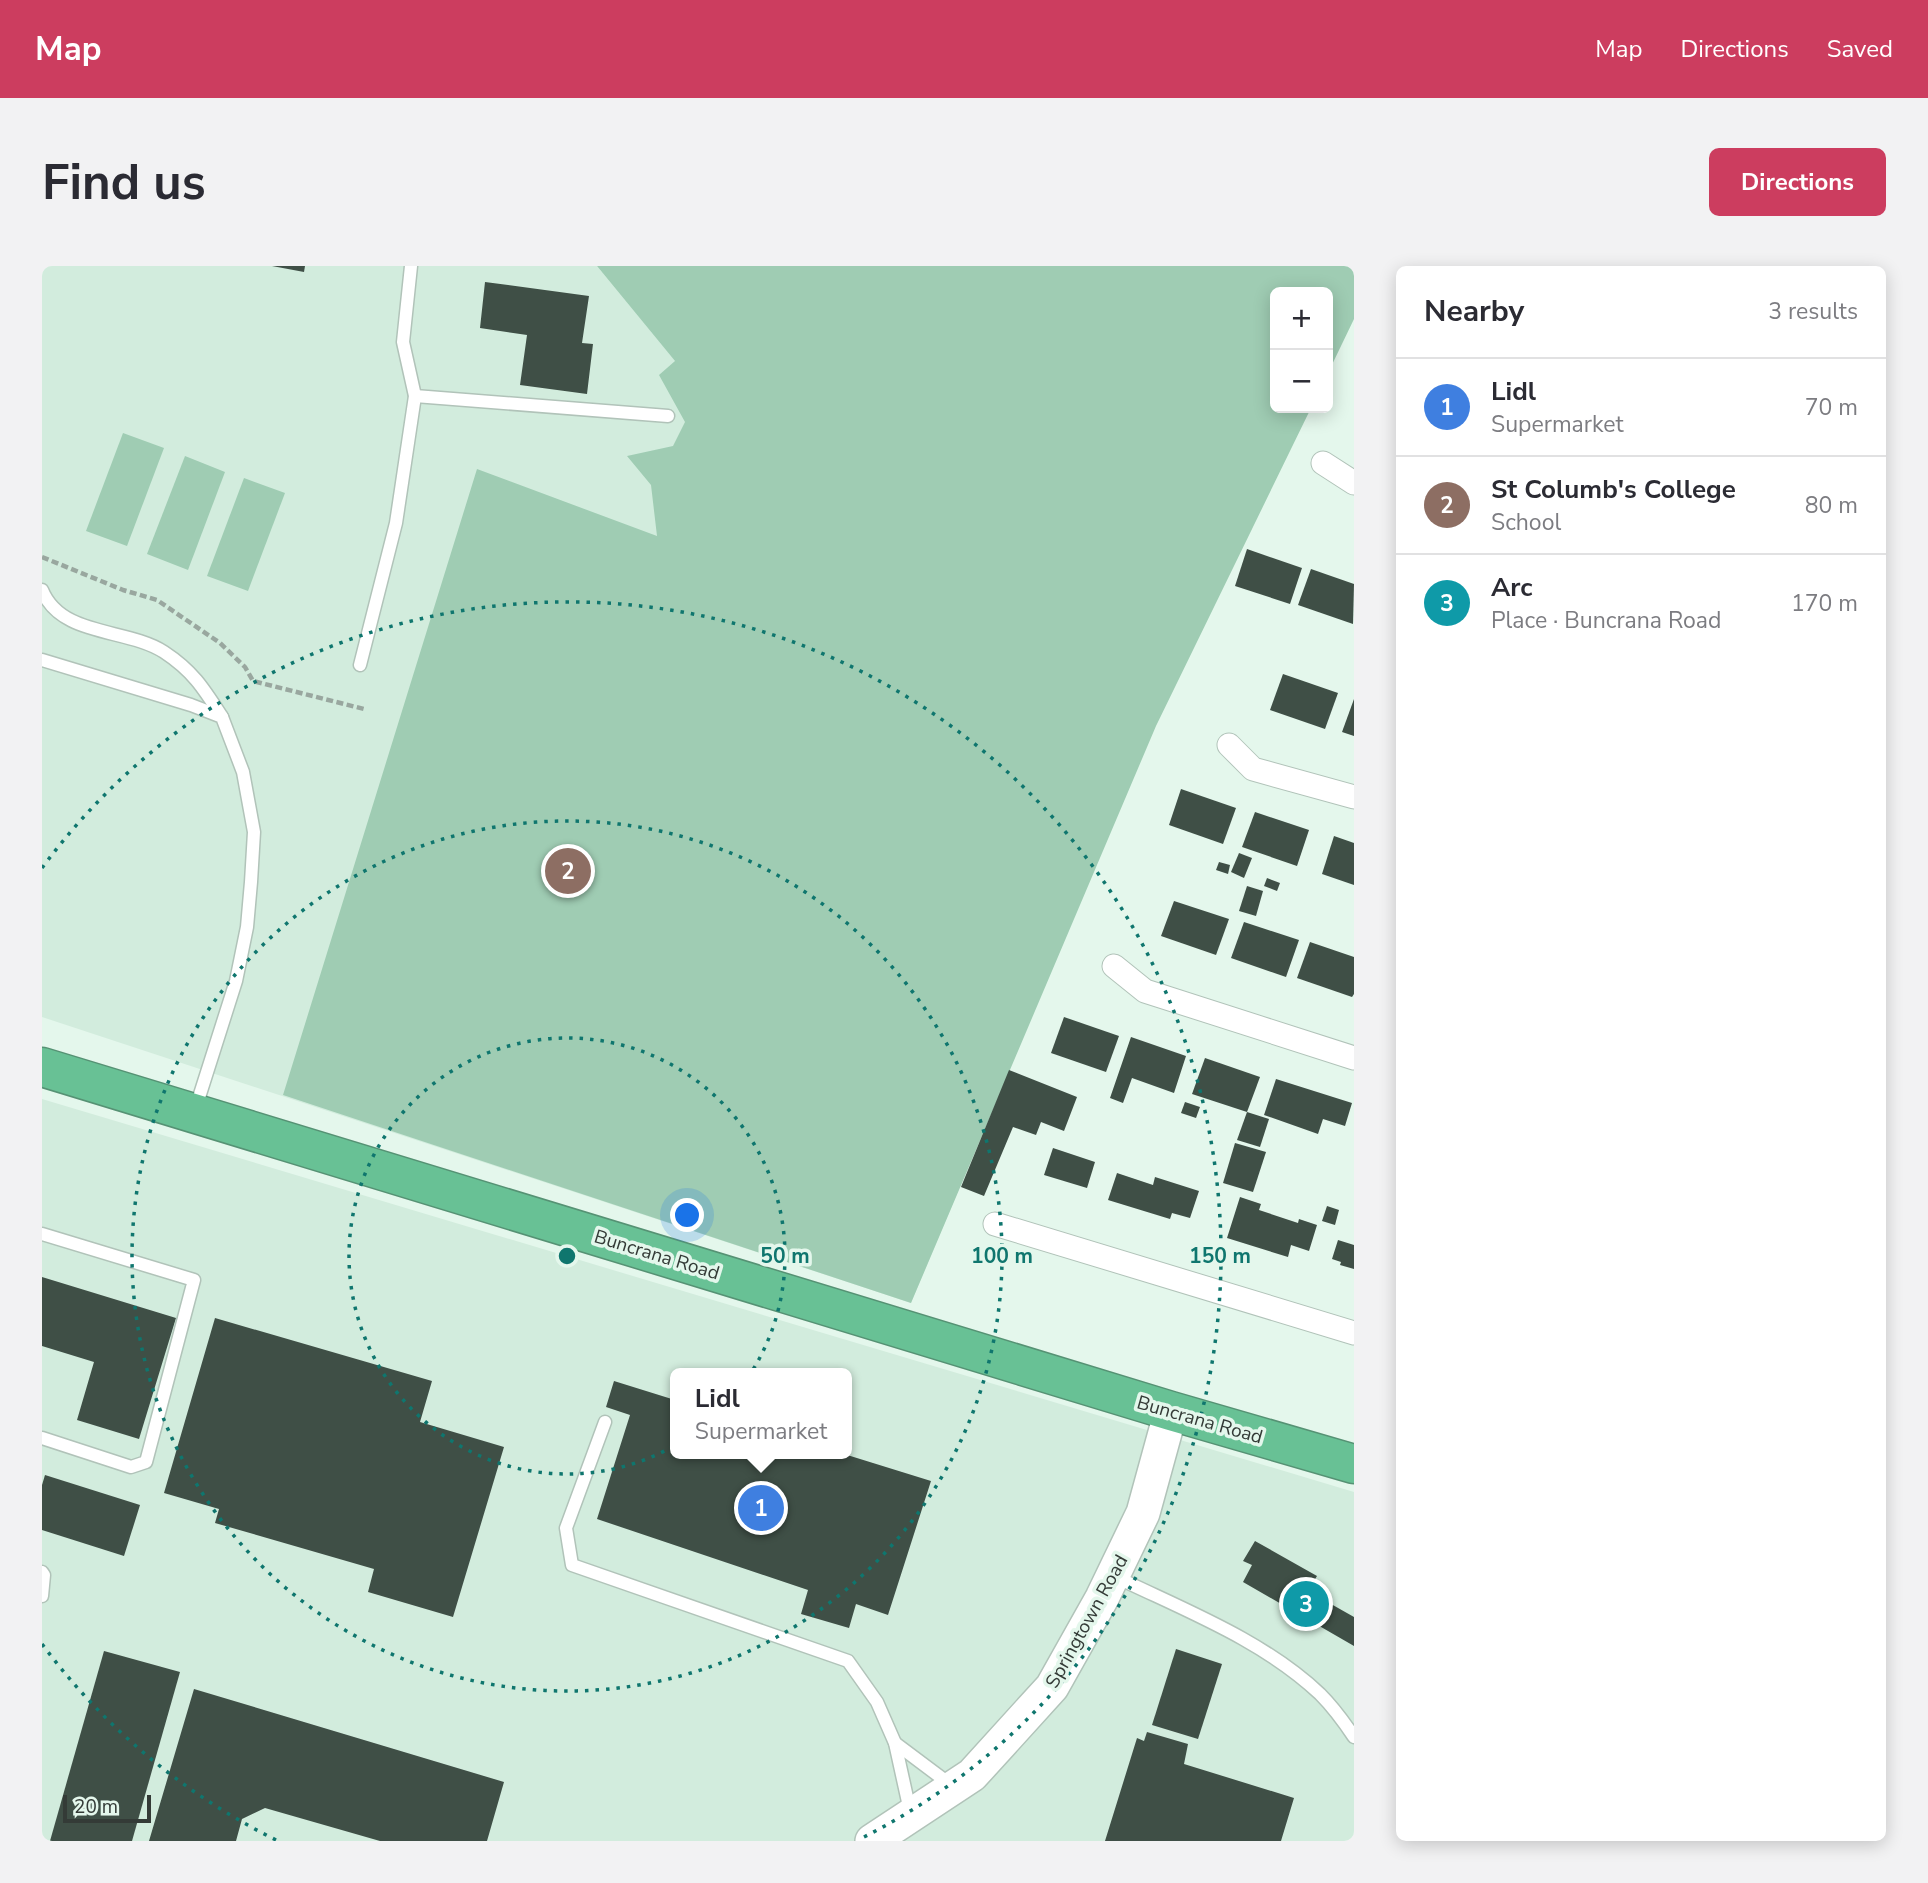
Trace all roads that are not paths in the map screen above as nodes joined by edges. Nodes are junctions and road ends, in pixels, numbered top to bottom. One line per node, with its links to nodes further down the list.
1 (411, 266): 2 (lane)
2 (415, 396): 3 (lane); 8 (lane)
3 (668, 416)
4 (1323, 463): 5 (street)
5 (1354, 484)
6 (42, 590): 9 (lane)
7 (42, 660): 9 (lane)
8 (360, 665)
9 (222, 717): 15 (lane)
10 (1229, 745): 11 (street)
11 (1354, 797)
12 (1114, 966): 13 (street)
13 (1354, 1058)
14 (42, 1067): 15 (highway, Buncrana Road)
15 (194, 1113): 19 (highway, Buncrana Road)
16 (995, 1224): 18 (street)
17 (42, 1234): 21 (lane)
18 (1354, 1332)
19 (1171, 1411): 22 (highway, Buncrana Road); 24 (street, Springtown Road)
20 (604, 1422): 27 (lane)
21 (42, 1438)
22 (1354, 1464)
23 (42, 1572): 25 (lane)
24 (1113, 1576): 26 (lane); 28 (street, Springtown Road)
25 (42, 1596)
26 (1354, 1737)
27 (895, 1743): 28 (lane); 29 (lane)
28 (954, 1787): 29 (street, Springtown Road)
29 (911, 1815): 30 (street, Springtown Road)
30 (872, 1841)

